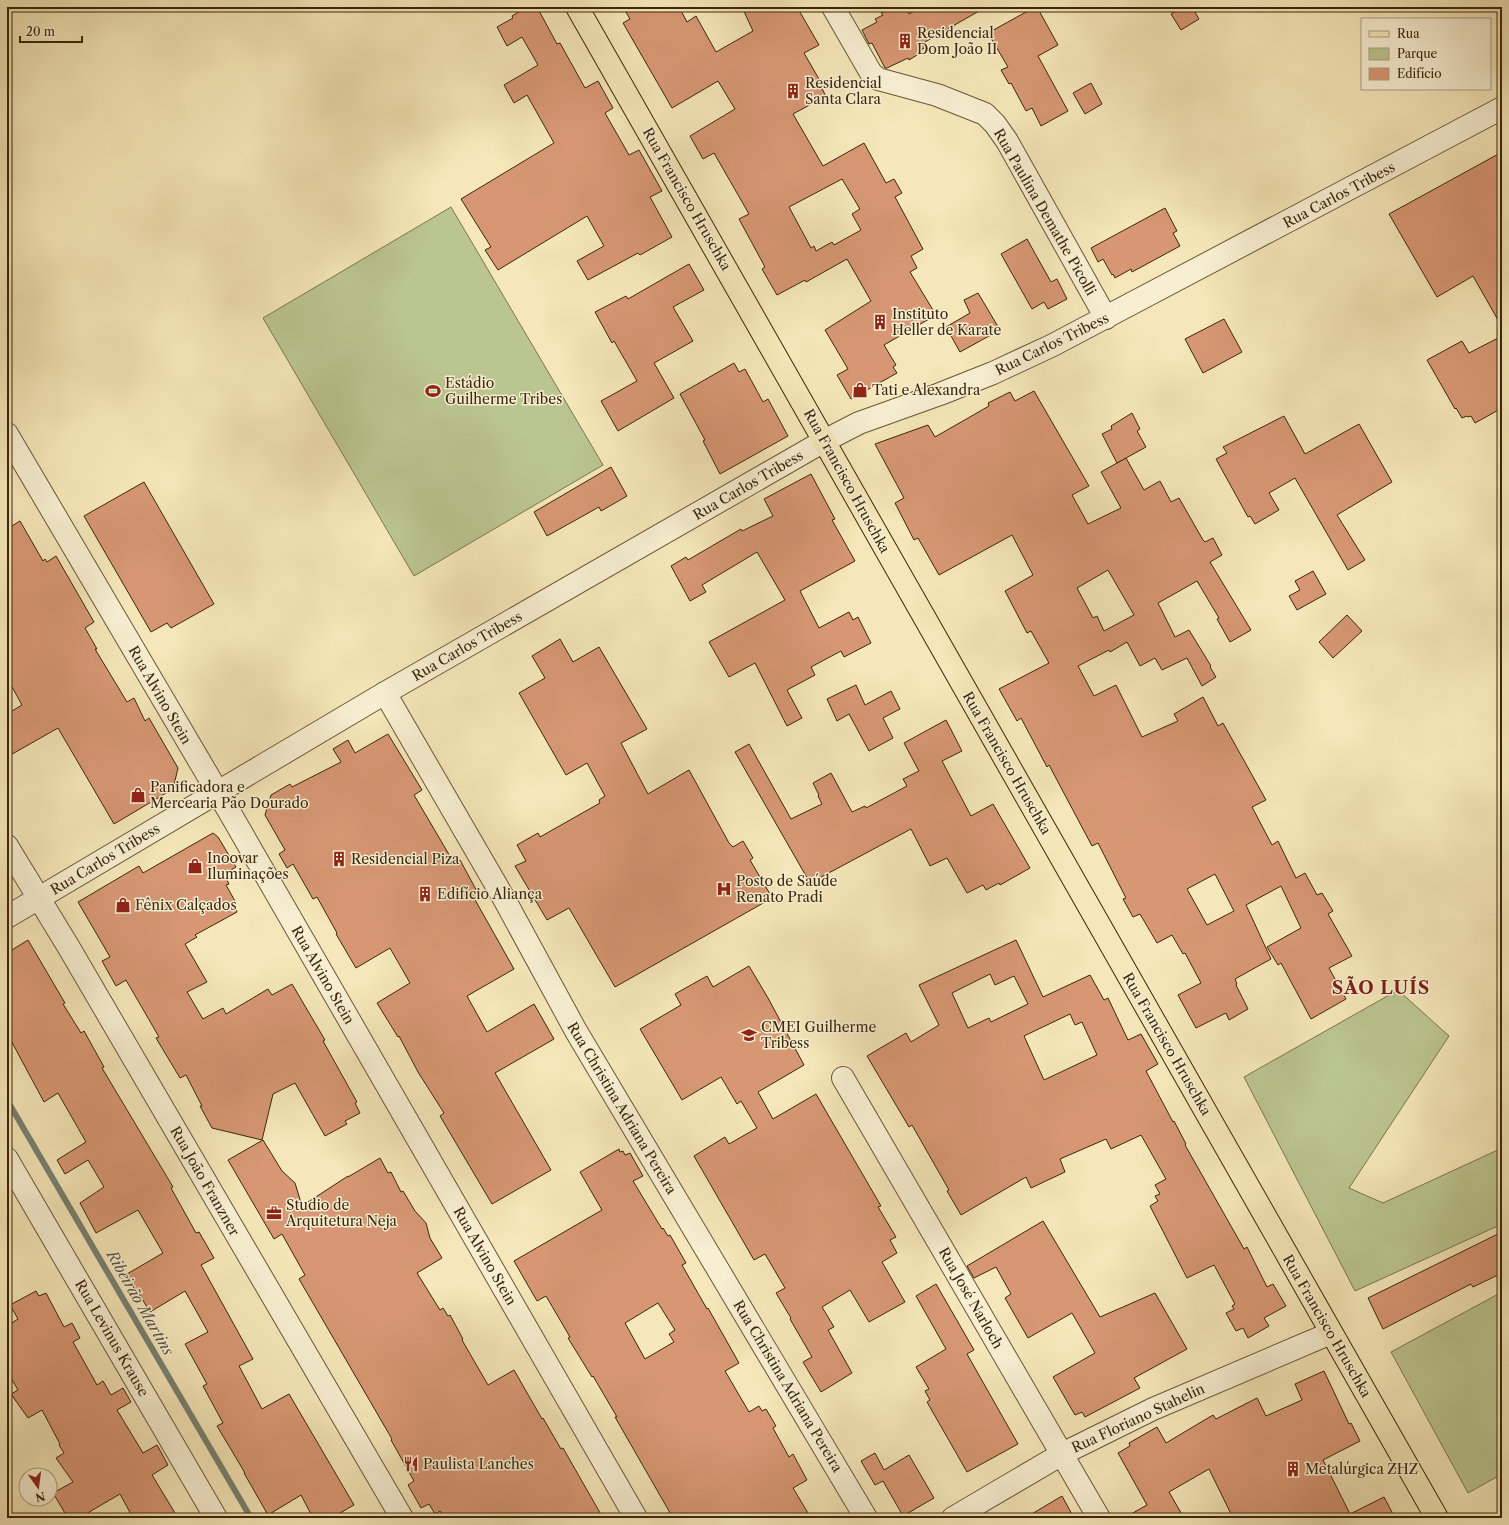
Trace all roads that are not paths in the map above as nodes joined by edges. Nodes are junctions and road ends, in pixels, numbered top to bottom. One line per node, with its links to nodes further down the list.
1 (577, 7): 6 (main road, Rua Francisco Hruschka)
2 (833, 7): 4 (street, Rua Paulina Demathe Picolli)
3 (1502, 108): 4 (street, Rua Carlos Tribess)
4 (1106, 318): 6 (street, Rua Carlos Tribess)
5 (7, 434): 8 (street, Rua Alvino Stein)
6 (824, 441): 7 (street, Rua Carlos Tribess); 14 (main road, Rua Francisco Hruschka)
7 (385, 693): 8 (street, Rua Carlos Tribess); 19 (street, Rua Christina Adriana Pereira)
8 (218, 793): 10 (street, Rua Carlos Tribess); 18 (street, Rua Alvino Stein)
9 (7, 846): 10 (street, Rua João Franzner)
10 (39, 898): 11 (street, Rua Carlos Tribess); 17 (street, Rua João Franzner)
11 (7, 917)
12 (843, 1078): 15 (street, Rua José Narloch)
13 (7, 1159): 16 (street, Rua Levinus Krause)
14 (1331, 1332): 15 (street, Rua Floriano Stahelin); 22 (main road, Rua Francisco Hruschka)
15 (1062, 1454): 20 (street, Rua Floriano Stahelin); 21 (street, Rua José Narloch)
16 (216, 1518)
17 (402, 1518)
18 (636, 1518)
19 (866, 1518)
20 (953, 1518)
21 (1099, 1518)
22 (1437, 1518)

